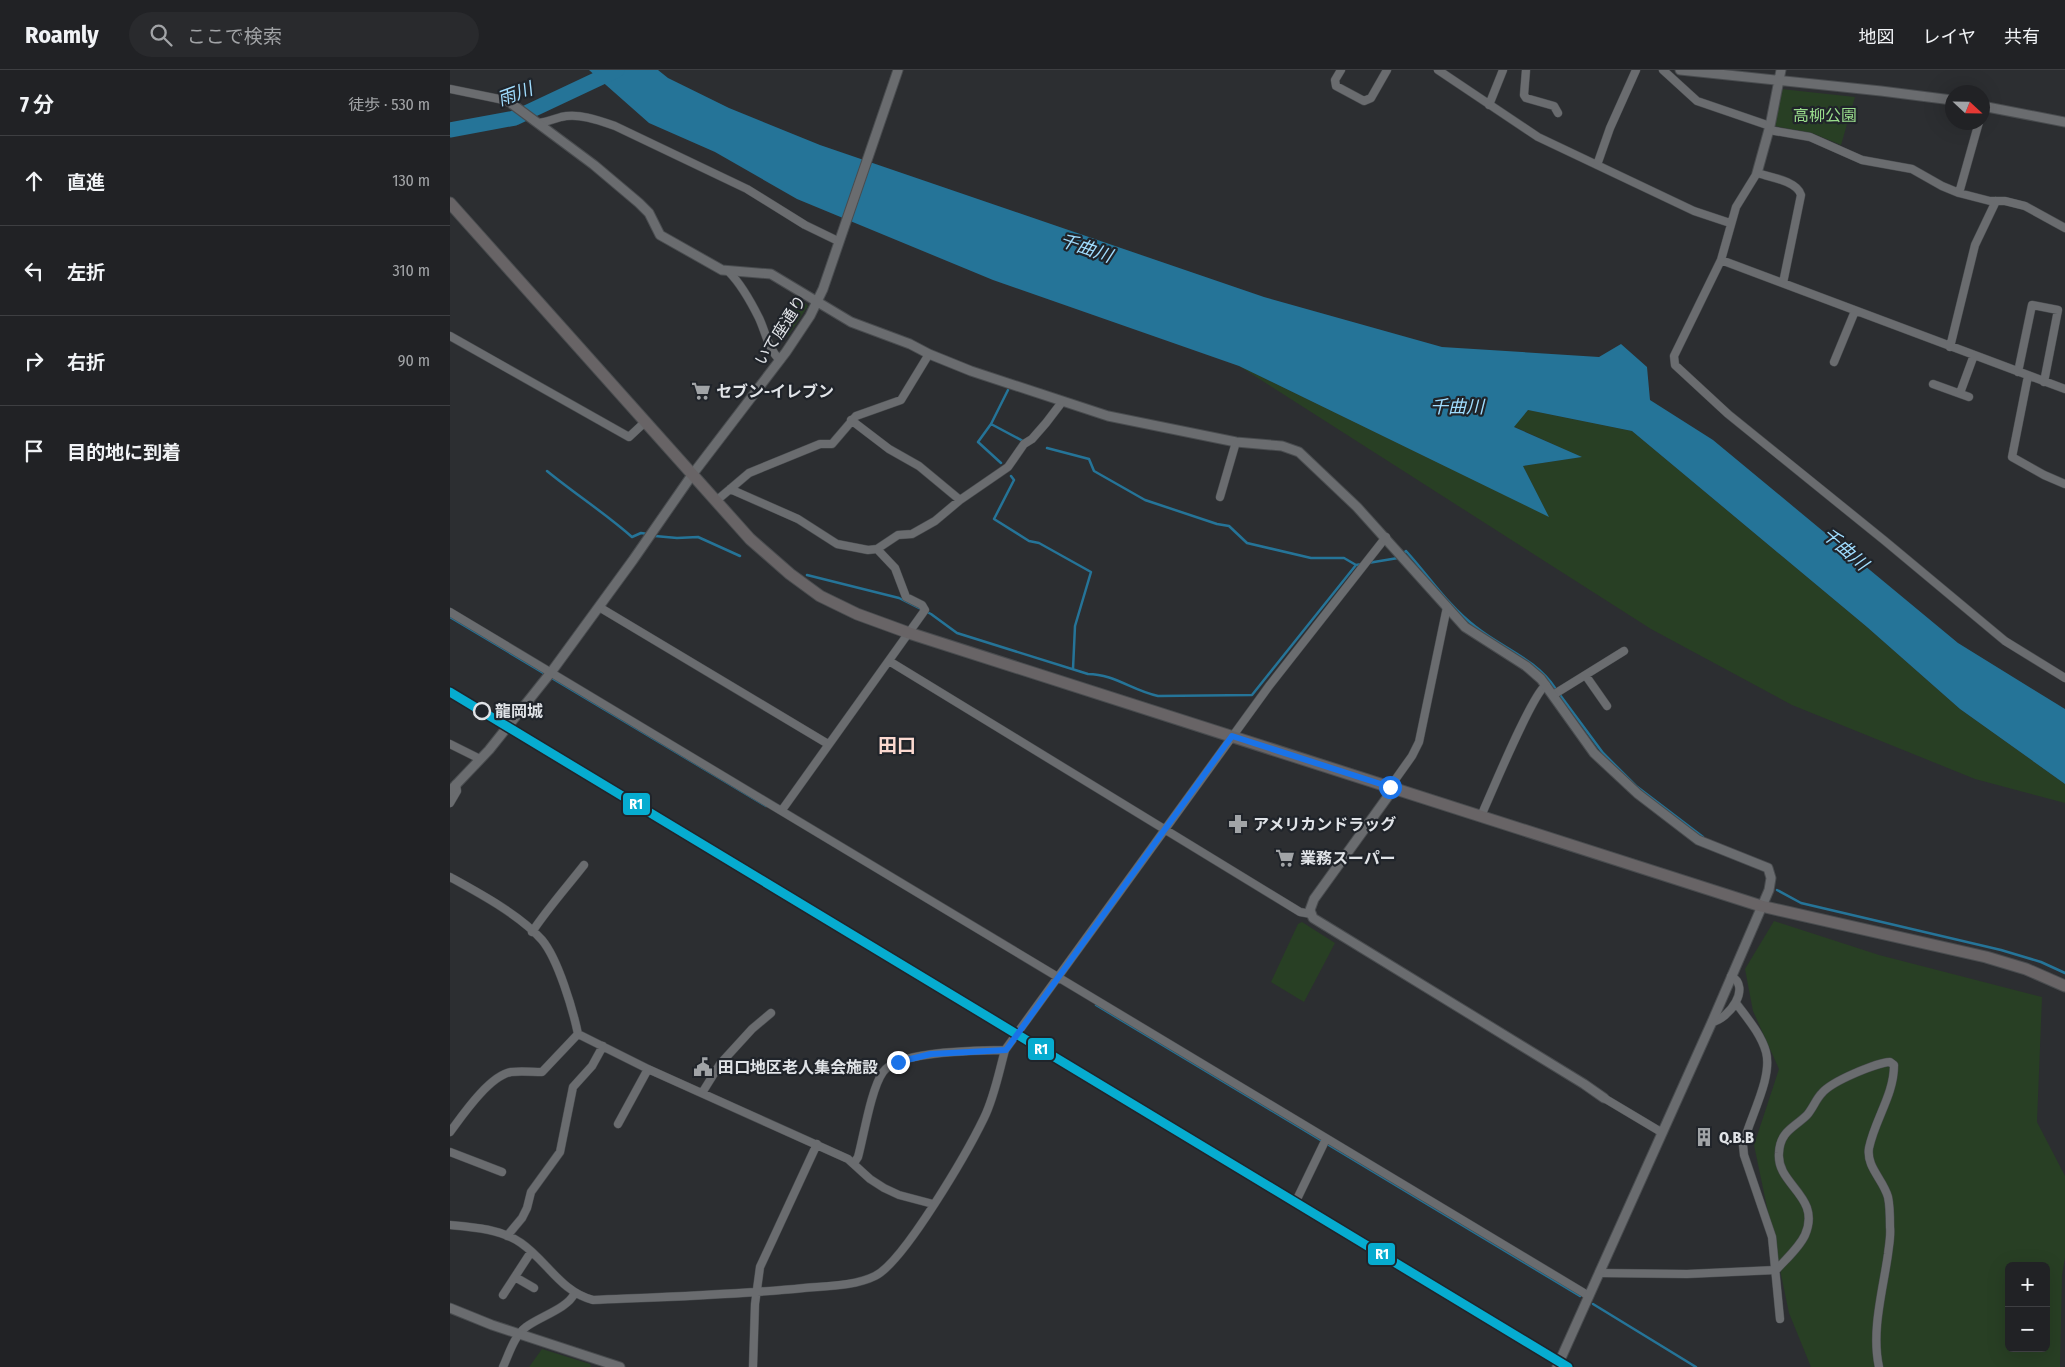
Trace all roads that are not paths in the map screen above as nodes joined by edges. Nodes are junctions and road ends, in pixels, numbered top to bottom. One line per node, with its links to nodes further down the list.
1 (898, 70): 29 (street, いて座通り)
2 (1340, 70): 3 (street)
3 (1387, 70)
4 (1438, 70): 15 (street)
5 (1503, 70): 15 (street)
6 (1526, 70): 17 (street)
7 (1636, 70): 22 (street)
8 (1663, 70): 20 (street)
9 (1680, 70): 11 (street)
10 (1781, 70): 11 (street)
11 (1779, 80): 13 (street); 20 (street)
12 (450, 89): 14 (street)
13 (1945, 99)
14 (512, 104): 18 (street)
15 (1488, 105): 22 (street)
16 (1990, 108): 19 (street)
17 (1558, 113)
18 (538, 122): 29 (street); 31 (street)
19 (2065, 122)
20 (1769, 128): 23 (street); 24 (street)
21 (1977, 130): 24 (street)
22 (1597, 165): 27 (street)
23 (1758, 173): 27 (street); 32 (street)
24 (1960, 193): 25 (street)
25 (1996, 201): 28 (street); 36 (street)
26 (450, 203): 50 (main road)
27 (1730, 223): 30 (street)
28 (2065, 228)
29 (840, 237): 33 (street, いて座通り)
30 (1721, 260): 32 (street); 68 (street)
31 (729, 272): 33 (street); 39 (street)
32 (1783, 283): 34 (street)
33 (817, 303): 37 (street); 39 (street, いて座通り)
34 (1855, 311): 36 (street); 40 (street)
35 (450, 336): 50 (street)
36 (1950, 347): 38 (street)
37 (930, 354): 48 (street); 49 (street)
38 (1974, 355): 41 (street); 46 (street)
39 (780, 360): 52 (street, いて座通り)
40 (1834, 362)
41 (2018, 372): 42 (street); 43 (street)
42 (2028, 376): 43 (street); 53 (street)
43 (2044, 382): 45 (street)
44 (1933, 384): 46 (street)
45 (2065, 389)
46 (1960, 393): 47 (street)
47 (1968, 396)
48 (1062, 402): 51 (street); 56 (street)
49 (851, 420): 54 (street); 56 (street)
50 (645, 422): 52 (main road)
51 (1236, 442): 55 (street); 58 (street)
52 (692, 475): 57 (main road); 60 (street, いて座通り)
53 (2065, 484)
54 (730, 489): 57 (street); 59 (street)
55 (1220, 497)
56 (960, 500): 59 (street)
57 (716, 502): 63 (main road)
58 (1386, 537): 61 (street); 72 (street)
59 (877, 549): 63 (street)
60 (599, 607): 66 (street, いて座通り); 74 (street)
61 (1447, 607): 69 (street); 77 (street)
62 (450, 612): 66 (street)
63 (910, 633): 65 (street); 72 (main road)
64 (1624, 651): 67 (street)
65 (889, 661): 74 (street); 81 (street)
66 (552, 671): 75 (street, いて座通り); 79 (street)
67 (1586, 676): 70 (street); 71 (street)
68 (2065, 678)
69 (1546, 685): 70 (street); 80 (street)
70 (1553, 695): 84 (street)
71 (1607, 706)
72 (1232, 736): 77 (main road); 81 (street)
73 (450, 744): 75 (street)
74 (828, 744): 79 (street)
75 (480, 759): 76 (street, いて座通り)
76 (453, 787): 78 (street)
77 (1392, 788): 80 (main road); 85 (street)
78 (450, 803)
79 (782, 810): 87 (street)
80 (1481, 816): 84 (main road)
81 (1165, 829): 85 (street); 87 (street)
82 (584, 866): 86 (street)
83 (450, 877): 86 (street)
84 (1761, 906): 88 (street); 89 (main road)
85 (1310, 914): 98 (street)
86 (532, 932): 93 (street)
87 (1058, 976): 95 (street); 102 (street)
88 (1731, 976): 90 (street); 92 (street)
89 (2065, 986)
90 (1736, 1003): 92 (street); 112 (street)
91 (771, 1013): 97 (street)
92 (1712, 1022): 101 (street)
93 (578, 1034): 94 (street); 100 (street)
94 (604, 1046): 96 (street); 110 (street)
95 (1006, 1050): 105 (street); 108 (street)
96 (648, 1069): 97 (street); 99 (street)
97 (702, 1093): 103 (street)
98 (1604, 1098): 101 (street)
99 (618, 1124)
100 (450, 1132)
101 (1661, 1132): 113 (street)
102 (1325, 1141): 107 (street); 119 (street)
103 (817, 1144): 105 (street); 116 (street)
104 (450, 1152): 106 (street)
105 (854, 1162): 108 (street)
106 (502, 1172)
107 (1298, 1197)
108 (933, 1204): 116 (street)
109 (450, 1225): 110 (street)
110 (507, 1236): 111 (street)
111 (531, 1252): 114 (street); 117 (street)
112 (1776, 1270): 113 (street); 121 (street); 128 (street)
113 (1599, 1273): 119 (street)
114 (516, 1277): 115 (street); 118 (street)
115 (534, 1288)
116 (756, 1293): 117 (street); 126 (street)
117 (574, 1294): 122 (street)
118 (504, 1295)
119 (1589, 1296): 127 (street)
120 (450, 1308): 122 (street)
121 (1780, 1319)
122 (519, 1334): 123 (street); 124 (street)
123 (602, 1364): 125 (street)
124 (503, 1367)
125 (620, 1367)
126 (753, 1367)
127 (1557, 1367)
128 (1879, 1367)

